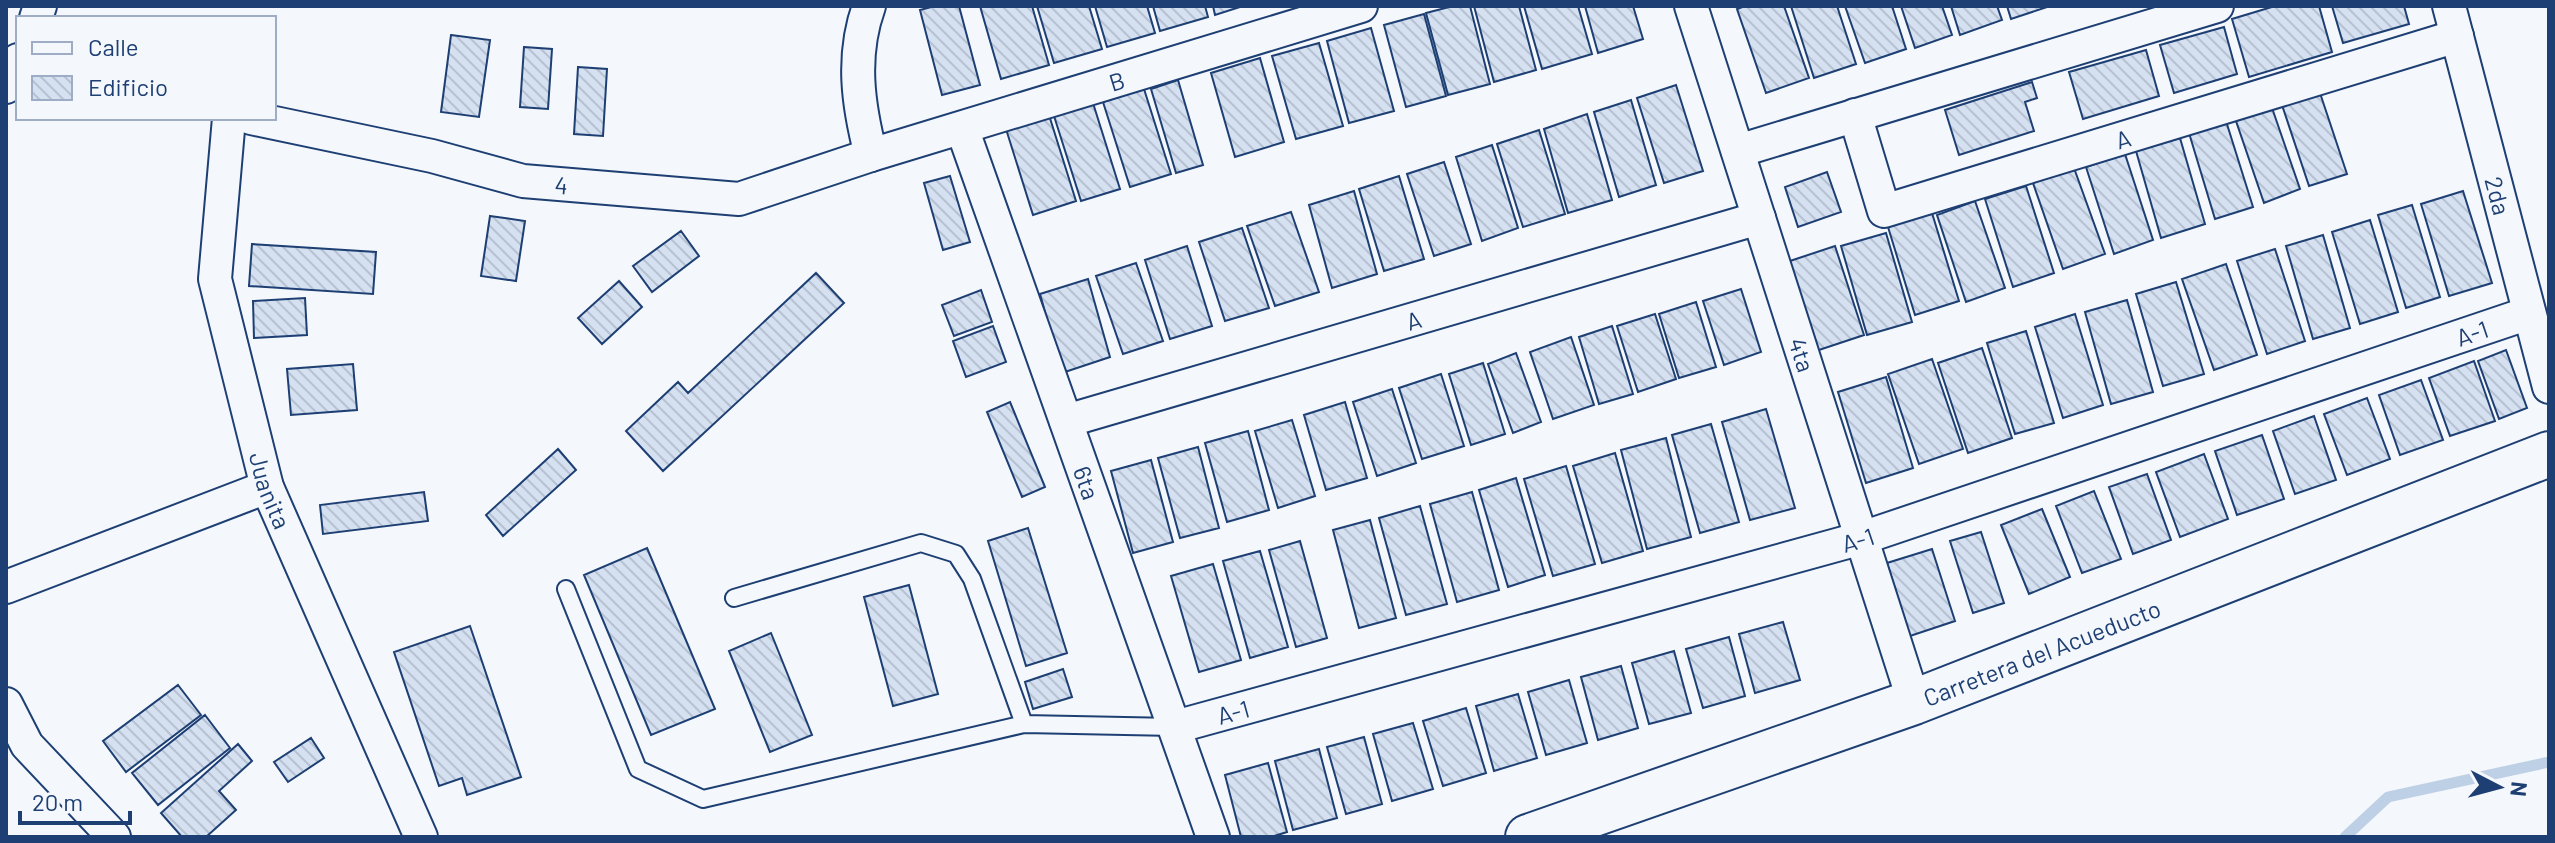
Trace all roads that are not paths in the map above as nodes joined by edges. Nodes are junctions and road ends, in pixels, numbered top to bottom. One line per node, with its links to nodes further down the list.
1 (869, 6): 13 (street)
2 (1361, 6): 11 (street, B)
3 (1691, 6): 12 (street, 4ta)
4 (2217, 6): 8 (street)
5 (2453, 21): 8 (street, A); 15 (street, 2da)
6 (16, 64): 7 (street)
7 (6, 87)
8 (1855, 115): 12 (street)
9 (229, 120): 19 (street, Juanita)
10 (261, 120): 13 (street, 4)
11 (962, 128): 13 (street, B); 17 (street, 6ta)
12 (1738, 151): 14 (street, 4ta)
13 (871, 155)
14 (1759, 218): 17 (street, A); 20 (street, 4ta)
15 (2529, 313): 16 (street, 2da); 20 (street, A-1)
16 (2549, 387)
17 (1066, 421): 27 (street, 6ta)
18 (2549, 454): 24 (street, Carretera del Acueducto)
19 (267, 487): 21 (street); 29 (street, Juanita)
20 (1862, 538): 24 (street, 4ta); 27 (street, A-1)
21 (6, 587)
22 (566, 589): 26 (lane)
23 (734, 598): 26 (lane)
24 (1914, 702): 31 (street, Carretera del Acueducto)
25 (6, 704): 28 (street)
26 (1024, 724): 27 (lane)
27 (1175, 727): 30 (street, 6ta)
28 (114, 837)
29 (421, 837)
30 (1213, 837)
31 (1528, 837)

